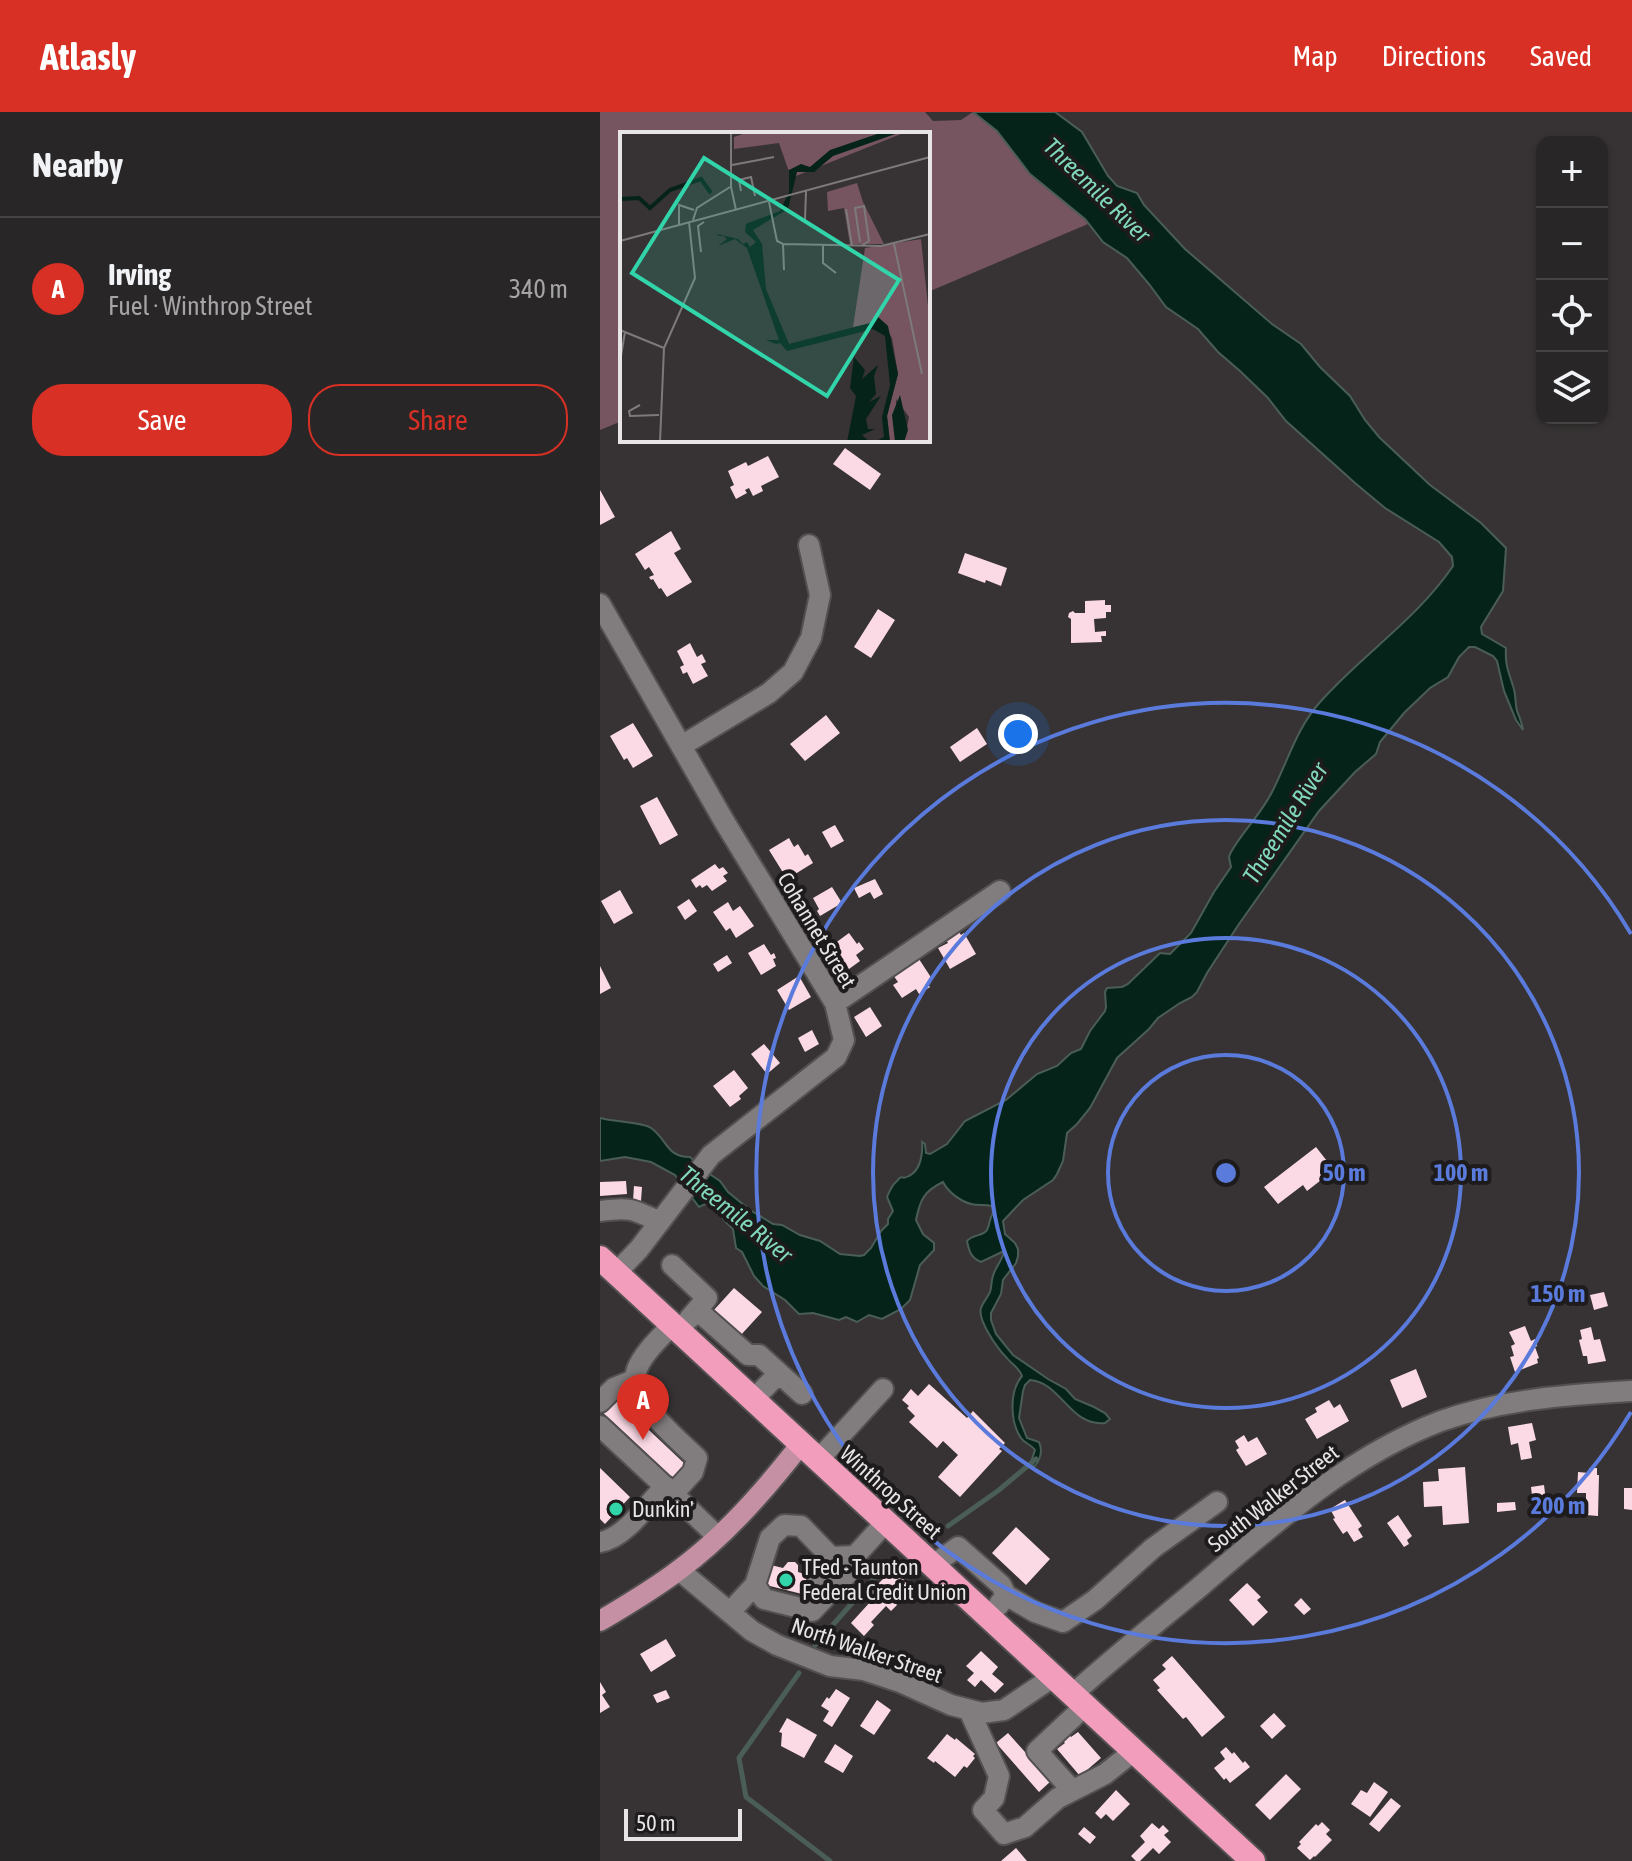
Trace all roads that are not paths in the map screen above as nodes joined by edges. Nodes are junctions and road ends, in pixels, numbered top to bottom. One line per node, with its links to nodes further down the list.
1 (809, 545): 3 (street)
2 (600, 604): 3 (street, Cohannet Street)
3 (681, 746): 5 (street, Cohannet Street)
4 (1000, 891): 5 (street)
5 (835, 1003): 7 (street, Cohannet Street)
6 (600, 1211): 7 (street)
7 (665, 1216): 9 (street, Cohannet Street)
8 (672, 1265): 10 (street)
9 (608, 1266): 11 (highway, Winthrop Street)
10 (697, 1310): 11 (street); 12 (street)
11 (675, 1328): 13 (street); 17 (highway, Winthrop Street)
12 (779, 1373): 16 (street); 17 (street)
13 (636, 1379): 18 (street); 21 (street)
14 (883, 1389): 20 (street)
15 (1632, 1391): 37 (street, South Walker Street)
16 (802, 1394)
17 (753, 1400): 20 (highway, Winthrop Street)
18 (600, 1402)
19 (600, 1426): 21 (street)
20 (810, 1452): 23 (highway, Winthrop Street); 24 (main road)
21 (669, 1490): 24 (street); 25 (street)
22 (1217, 1502): 31 (street)
23 (886, 1522): 26 (street); 28 (highway, Winthrop Street)
24 (717, 1536): 29 (main road)
25 (600, 1542)
26 (855, 1556): 27 (street); 32 (street)
27 (831, 1557): 30 (street); 32 (street)
28 (933, 1565): 31 (street); 34 (highway, Winthrop Street)
29 (679, 1570): 33 (street, North Walker Street); 35 (main road)
30 (755, 1585): 32 (street); 33 (street)
31 (1006, 1595): 34 (street)
32 (812, 1611)
33 (730, 1612): 38 (street, North Walker Street)
34 (990, 1618): 36 (highway, Winthrop Street)
35 (600, 1621)
36 (1053, 1677): 37 (highway, Winthrop Street); 38 (street, North Walker Street)
37 (1078, 1700): 39 (highway, Winthrop Street); 40 (street, South Walker Street)
38 (969, 1710): 40 (street)
39 (1134, 1751): 40 (street); 41 (highway, Winthrop Street)
40 (1072, 1790)
41 (1253, 1861)

